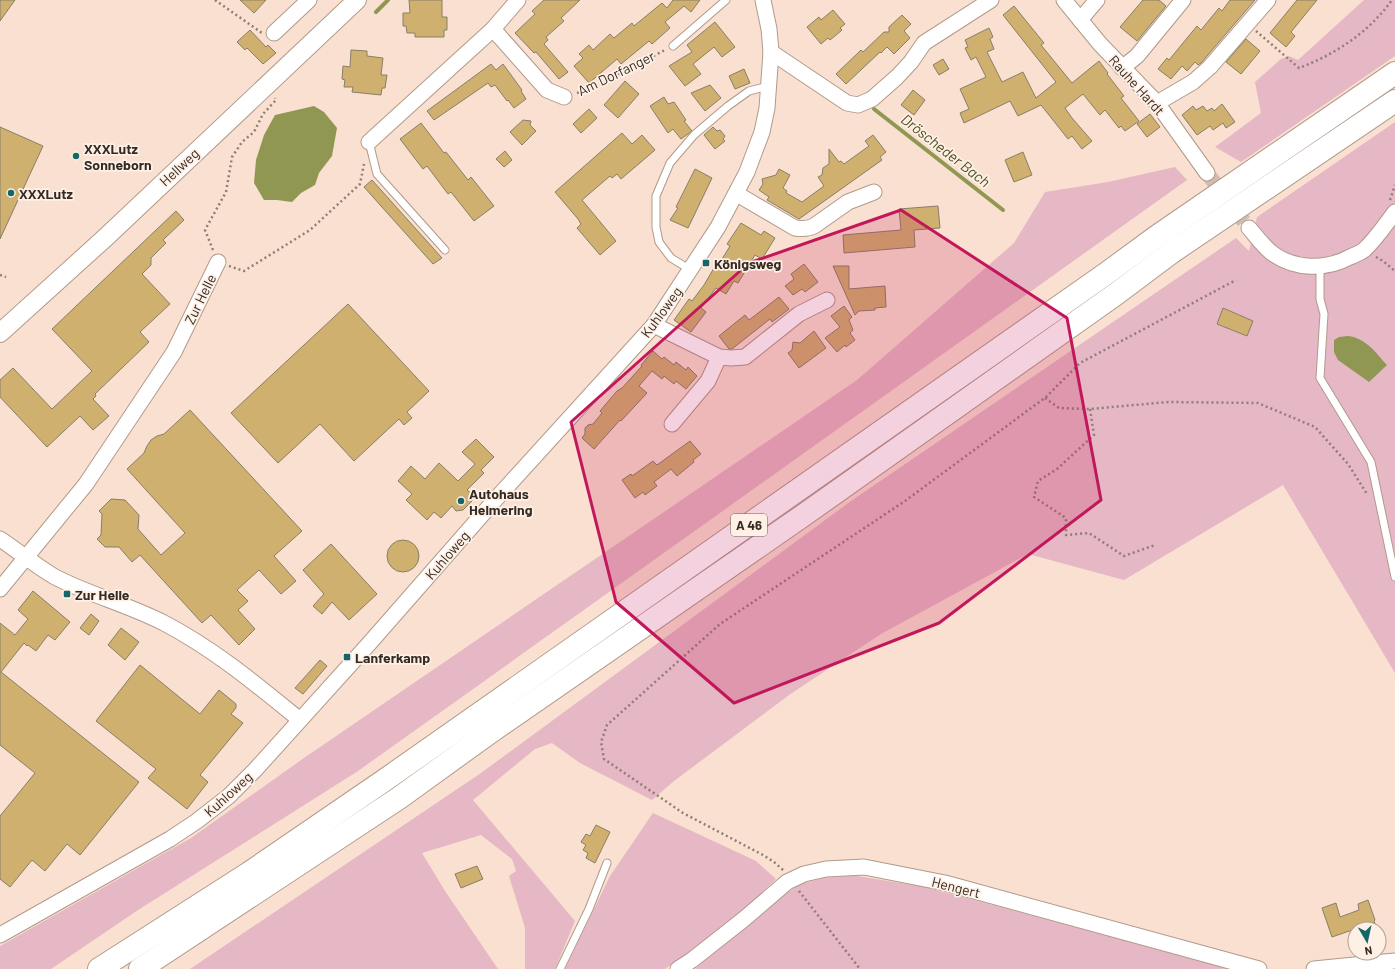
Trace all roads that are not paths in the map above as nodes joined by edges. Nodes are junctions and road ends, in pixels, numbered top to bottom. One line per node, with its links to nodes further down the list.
1 (309, 0): 13 (street)
2 (357, 0): 34 (street, Hellweg)
3 (518, 0): 12 (street)
4 (726, 0): 14 (lane)
5 (763, 0): 15 (street, Kuhloweg)
6 (991, 0): 15 (street)
7 (1064, 0): 11 (street, Rauhe Hardt)
8 (1097, 0): 11 (street)
9 (1183, 0): 16 (street)
10 (1268, 0): 21 (street)
11 (1080, 20): 16 (street, Rauhe Hardt)
12 (493, 29): 19 (street, Am Dorfanger); 22 (street)
13 (274, 33)
14 (673, 46)
15 (771, 52): 18 (street, Kuhloweg)
16 (1122, 68): 21 (street, Rauhe Hardt)
17 (1395, 73): 45 (highway, A 46)
18 (768, 86): 25 (street, Kuhloweg); 31 (lane)
19 (564, 97)
20 (1395, 101): 46 (highway, A 46)
21 (1157, 103): 23 (street, Rauhe Hardt)
22 (369, 142): 28 (lane)
23 (1207, 173)
24 (874, 192): 25 (street)
25 (737, 194): 31 (street, Kuhloweg)
26 (1395, 212): 30 (street)
27 (1250, 228): 30 (street)
28 (445, 250)
29 (218, 262): 38 (street, Zur Helle)
30 (1320, 267): 39 (lane)
31 (691, 270): 33 (street, Kuhloweg)
32 (827, 300): 35 (street)
33 (654, 326): 35 (street); 41 (street, Kuhloweg)
34 (0, 333)
35 (720, 357): 36 (street)
36 (672, 424)
37 (0, 539): 38 (street)
38 (26, 557): 40 (street, Zur Helle); 41 (street)
39 (1395, 577)
40 (0, 589)
41 (300, 720): 43 (street, Kuhloweg)
42 (608, 863): 47 (lane)
43 (0, 935)
44 (1395, 961): 50 (street)
45 (98, 969)
46 (140, 969)
47 (560, 969)
48 (678, 969): 49 (street, Hengert)
49 (1259, 969)
50 (1314, 969)

